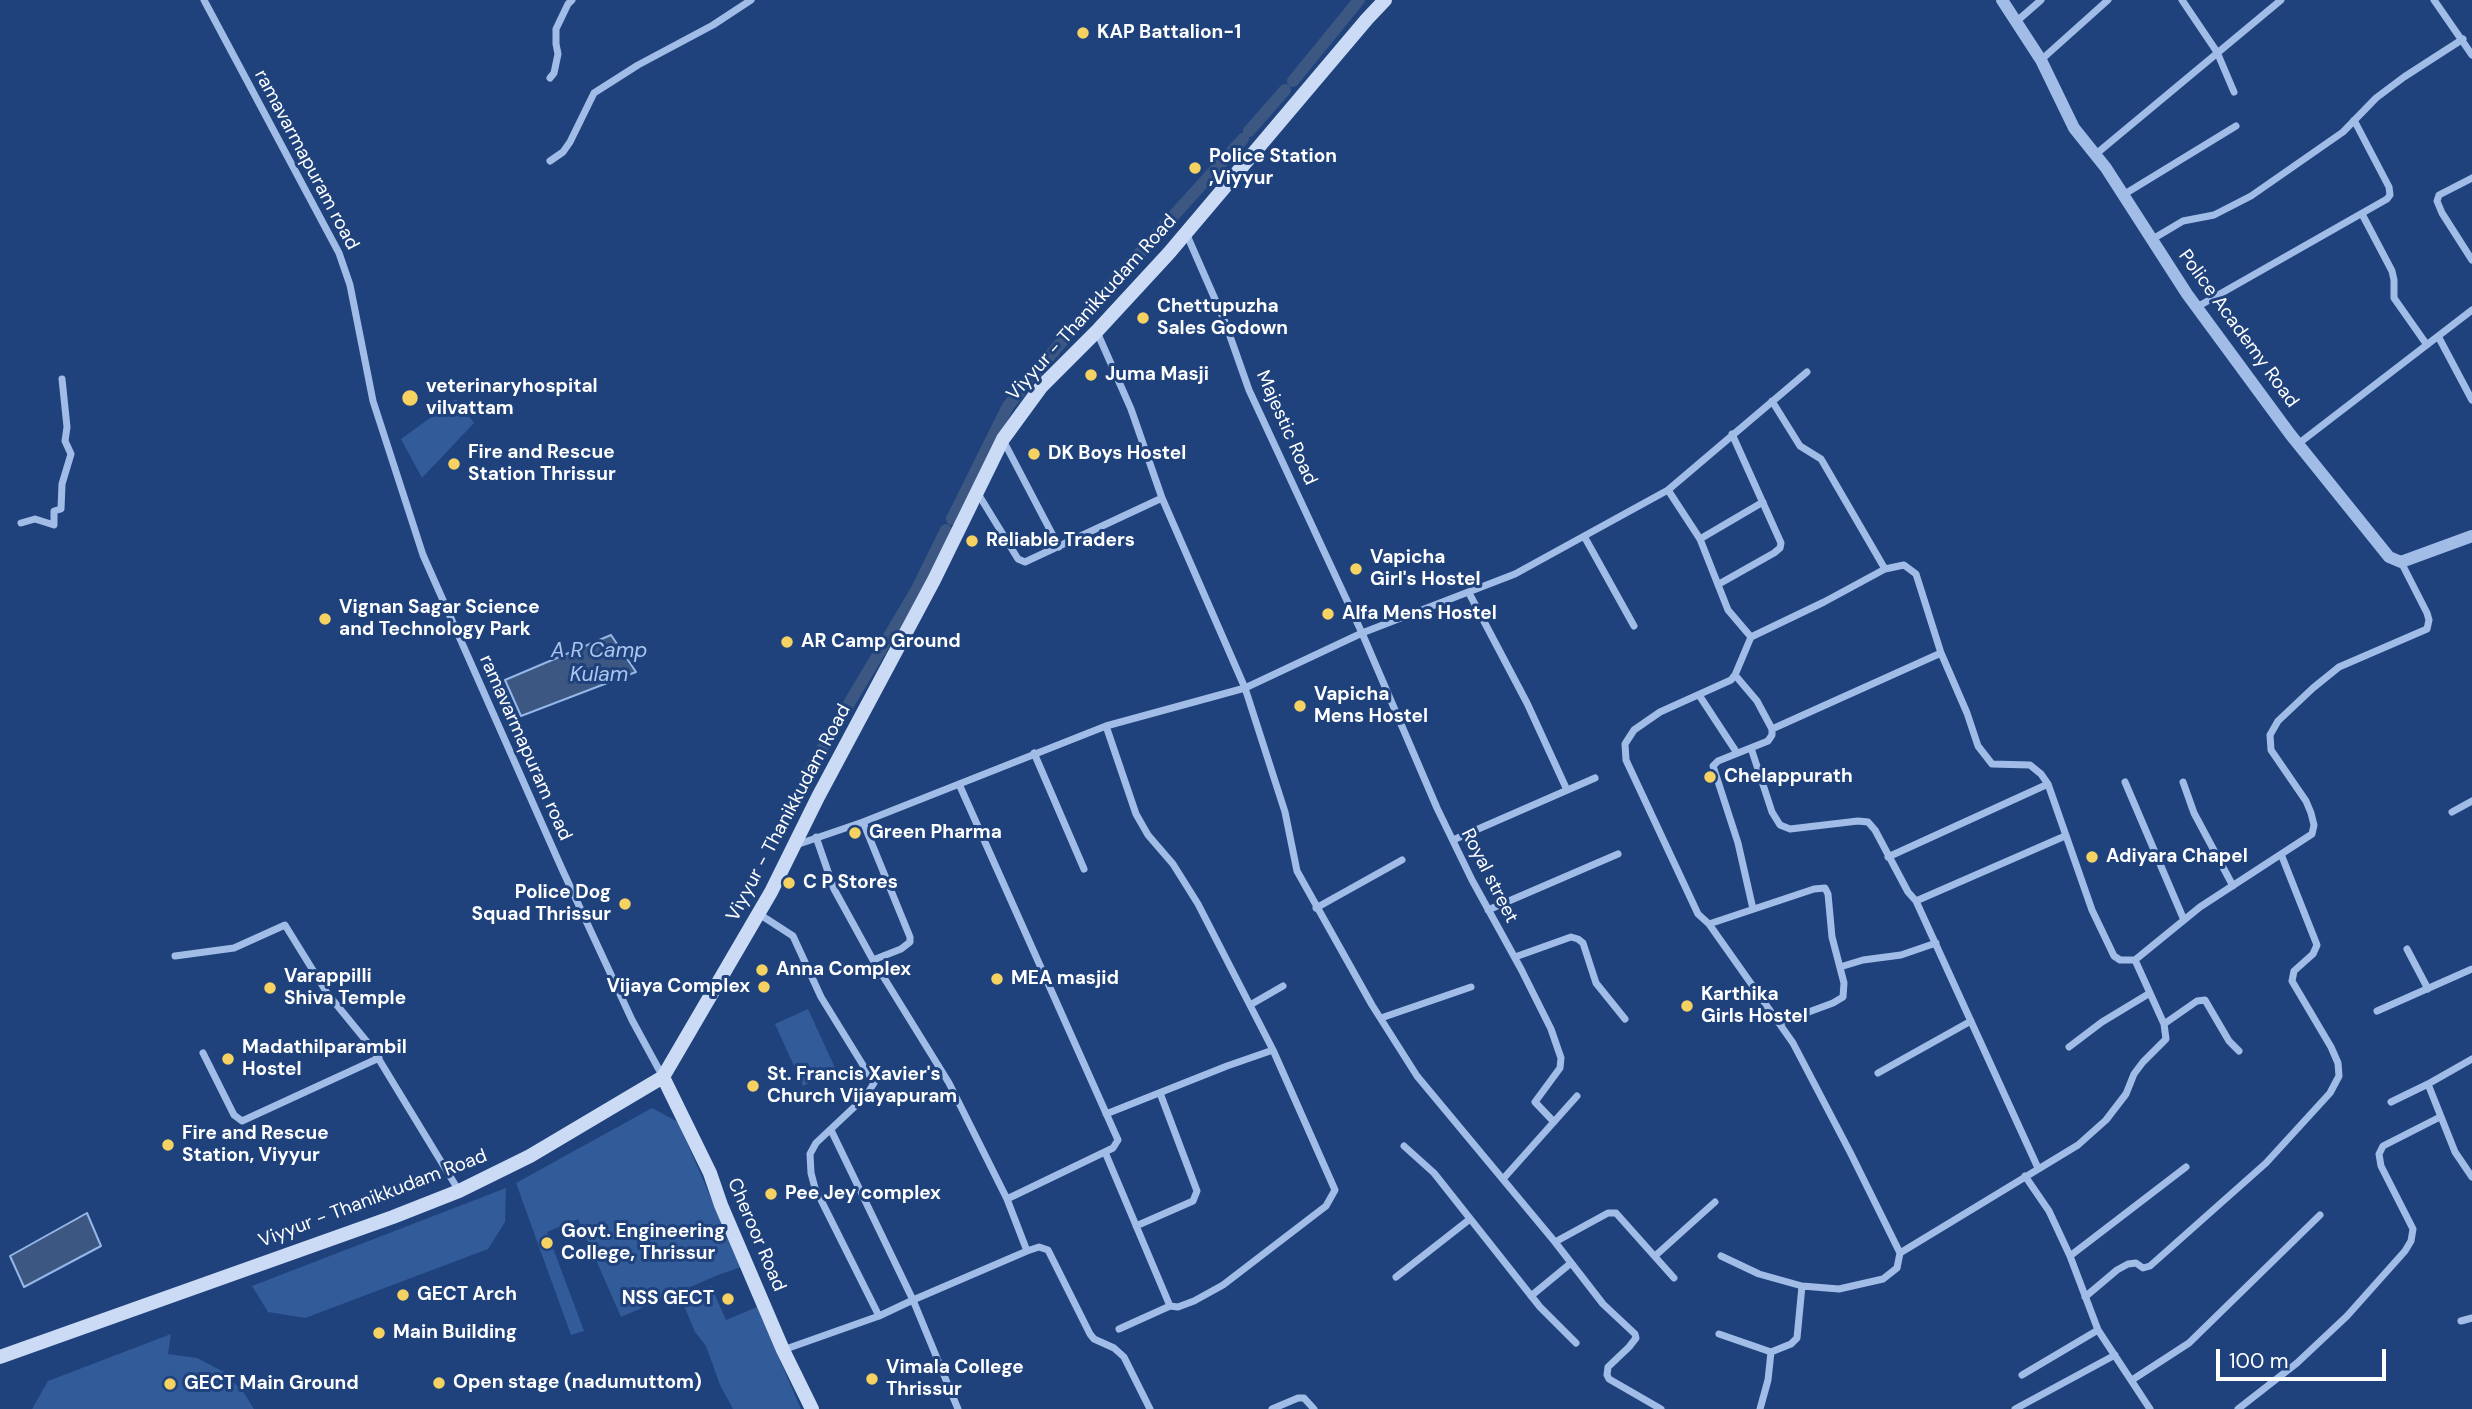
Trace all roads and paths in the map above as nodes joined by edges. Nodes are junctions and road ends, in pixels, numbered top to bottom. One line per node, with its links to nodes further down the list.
1 (204, 0): 117 (street, ramavarmapuram road)
2 (572, 0): 16 (street)
3 (751, 0): 21 (street)
4 (1385, 0): 25 (main road, Viyyur - Thanikkudam Road)
5 (2002, 0): 11 (street, Police Academy Road)
6 (2041, 0): 11 (street)
7 (2108, 0): 15 (street)
8 (2182, 0): 13 (street)
9 (2281, 0): 13 (street)
10 (2434, 0): 12 (street)
11 (2017, 21): 15 (street, Police Academy Road)
12 (2463, 39): 14 (street); 18 (street)
13 (2217, 52): 17 (street); 20 (street)
14 (2472, 55)
15 (2041, 60): 20 (street, Police Academy Road)
16 (550, 78)
17 (2234, 92)
18 (2354, 120): 24 (street); 26 (street)
19 (2236, 126): 23 (street)
20 (2096, 154): 23 (street, Police Academy Road)
21 (550, 162)
22 (2472, 178): 27 (street)
23 (2122, 195): 26 (street, Police Academy Road)
24 (2362, 214): 28 (street); 32 (street)
25 (1186, 233): 30 (main road, Viyyur - Thanikkudam Road); 54 (street, Majestic Road)
26 (2151, 240): 28 (street, Police Academy Road)
27 (2472, 260)
28 (2197, 307): 39 (street, Police Academy Road)
29 (2472, 310): 31 (street)
30 (1097, 331): 38 (main road, Viyyur - Thanikkudam Road); 42 (street)
31 (2438, 336): 32 (street); 35 (street)
32 (2427, 345): 39 (street)
33 (1807, 372): 36 (street)
34 (62, 379): 44 (street)
35 (2472, 400)
36 (1772, 401): 37 (street); 50 (street)
37 (1732, 434): 40 (street); 43 (street)
38 (1003, 439): 41 (main road, Viyyur - Thanikkudam Road); 48 (street)
39 (2298, 444): 49 (street, Police Academy Road)
40 (1668, 490): 45 (street); 47 (street)
41 (976, 492): 48 (street); 77 (main road, Viyyur - Thanikkudam Road)
42 (1163, 498): 48 (street); 58 (street)
43 (1763, 502): 47 (street); 51 (street)
44 (21, 523)
45 (1584, 536): 52 (street); 53 (street)
46 (2472, 536): 49 (street)
47 (1700, 539): 51 (street)
48 (1059, 547)
49 (2401, 562): 79 (street)
50 (1885, 569): 55 (street); 56 (street)
51 (1719, 584): 55 (street)
52 (1469, 593): 54 (street); 70 (street)
53 (1634, 625)
54 (1362, 633): 58 (street); 76 (street, Royal street)
55 (1751, 637): 57 (street)
56 (1941, 653): 61 (street); 69 (street)
57 (1735, 675): 59 (street); 61 (street)
58 (1245, 688): 60 (street); 85 (street)
59 (1699, 695): 64 (street); 90 (street)
60 (1106, 726): 63 (street); 103 (street)
61 (1772, 729): 62 (street)
62 (1751, 748): 64 (street); 80 (street)
63 (1034, 753): 68 (street); 82 (street)
64 (1737, 753): 86 (street)
65 (1595, 778): 70 (street)
66 (2125, 782): 89 (street)
67 (2183, 782): 83 (street)
68 (958, 784): 73 (street); 122 (street)
69 (2048, 784): 74 (street); 80 (street)
70 (1567, 790): 76 (street)
71 (2472, 801): 72 (street)
72 (2452, 812)
73 (863, 822): 75 (street); 95 (street)
74 (2064, 836): 84 (street); 96 (street)
75 (816, 837): 77 (street); 95 (street)
76 (1453, 840): 87 (street, Royal street)
77 (794, 845): 88 (main road, Viyyur - Thanikkudam Road)
78 (1618, 854): 87 (street)
79 (2281, 854): 83 (street); 150 (street)
80 (1888, 857): 84 (street)
81 (1402, 860): 85 (street)
82 (1084, 869)
83 (2234, 886): 89 (street)
84 (1916, 901): 91 (street)
85 (1316, 908): 105 (street)
86 (1753, 909): 90 (street); 97 (street)
87 (1488, 910): 94 (street, Royal street)
88 (759, 914): 117 (main road, Viyyur - Thanikkudam Road); 125 (street)
89 (2184, 920): 96 (street)
90 (1709, 924): 108 (street)
91 (1936, 943): 97 (street); 107 (street)
92 (2407, 949): 101 (street)
93 (175, 956): 114 (street)
94 (1515, 957): 106 (street); 124 (street, Royal street)
95 (873, 960): 134 (street)
96 (2135, 960): 102 (street)
97 (1840, 967): 108 (street)
98 (2472, 970): 101 (street)
99 (1283, 986): 103 (street)
100 (1471, 987): 105 (street)
101 (2428, 989): 104 (street)
102 (2150, 993): 109 (street); 110 (street)
103 (1250, 1005): 111 (street)
104 (2377, 1011)
105 (1381, 1018): 132 (street)
106 (1625, 1019)
107 (1971, 1021): 116 (street); 129 (street)
108 (1779, 1023): 141 (street)
109 (2164, 1024): 112 (street); 129 (street)
110 (2068, 1047)
111 (1273, 1050): 119 (street); 152 (street)
112 (2239, 1051)
113 (203, 1053): 114 (street)
114 (379, 1058): 133 (street)
115 (2472, 1059): 118 (street)
116 (1878, 1073)
117 (663, 1077): 133 (main road, Viyyur - Thanikkudam Road); 160 (main road, Cheroor Road)
118 (2428, 1084): 121 (street); 123 (street)
119 (1160, 1093): 122 (street); 138 (street)
120 (1577, 1096): 124 (street)
121 (2391, 1102)
122 (1106, 1114): 127 (street)
123 (2440, 1117): 131 (street); 175 (street)
124 (1554, 1122): 132 (street)
125 (831, 1130): 151 (street); 153 (street)
126 (1404, 1146): 137 (street)
127 (1105, 1152): 134 (street); 138 (street)
128 (2186, 1167): 144 (street)
129 (2038, 1168): 130 (street)
130 (2025, 1176): 141 (street); 144 (street)
131 (2472, 1177)
132 (1503, 1179): 139 (street)
133 (459, 1191): 163 (main road, Viyyur - Thanikkudam Road)
134 (1007, 1199): 140 (street)
135 (1715, 1202): 142 (street)
136 (2320, 1215): 165 (street)
137 (1470, 1219): 146 (street); 149 (street)
138 (1136, 1226): 152 (street)
139 (1555, 1242): 142 (street); 145 (street)
140 (1027, 1251): 151 (street); 168 (street)
141 (1900, 1254): 148 (street)
142 (1655, 1256): 147 (street)
143 (1721, 1256): 148 (street)
144 (2070, 1256): 150 (street)
145 (1571, 1263): 149 (street); 171 (street)
146 (1396, 1276)
147 (1674, 1278)
148 (1802, 1286): 161 (street)
149 (1531, 1296): 159 (street)
150 (2085, 1297): 157 (street)
151 (913, 1300): 153 (street); 167 (street)
152 (1170, 1306): 156 (street)
153 (879, 1316): 160 (street)
154 (2472, 1318): 155 (street)
155 (2461, 1321)
156 (1119, 1329)
157 (2098, 1330): 162 (street); 164 (street)
158 (1719, 1334): 161 (street)
159 (1576, 1343)
160 (783, 1350): 166 (main road, Cheroor Road)
161 (1771, 1352): 172 (street)
162 (2115, 1355): 165 (street); 173 (street)
163 (0, 1357)
164 (2022, 1375)
165 (2132, 1380): 174 (street)
166 (812, 1409)
167 (958, 1409)
168 (1150, 1409)
169 (1272, 1409): 170 (street)
170 (1314, 1409)
171 (1661, 1409)
172 (1760, 1409)
173 (2015, 1409)
174 (2150, 1409)
175 (2238, 1409)

